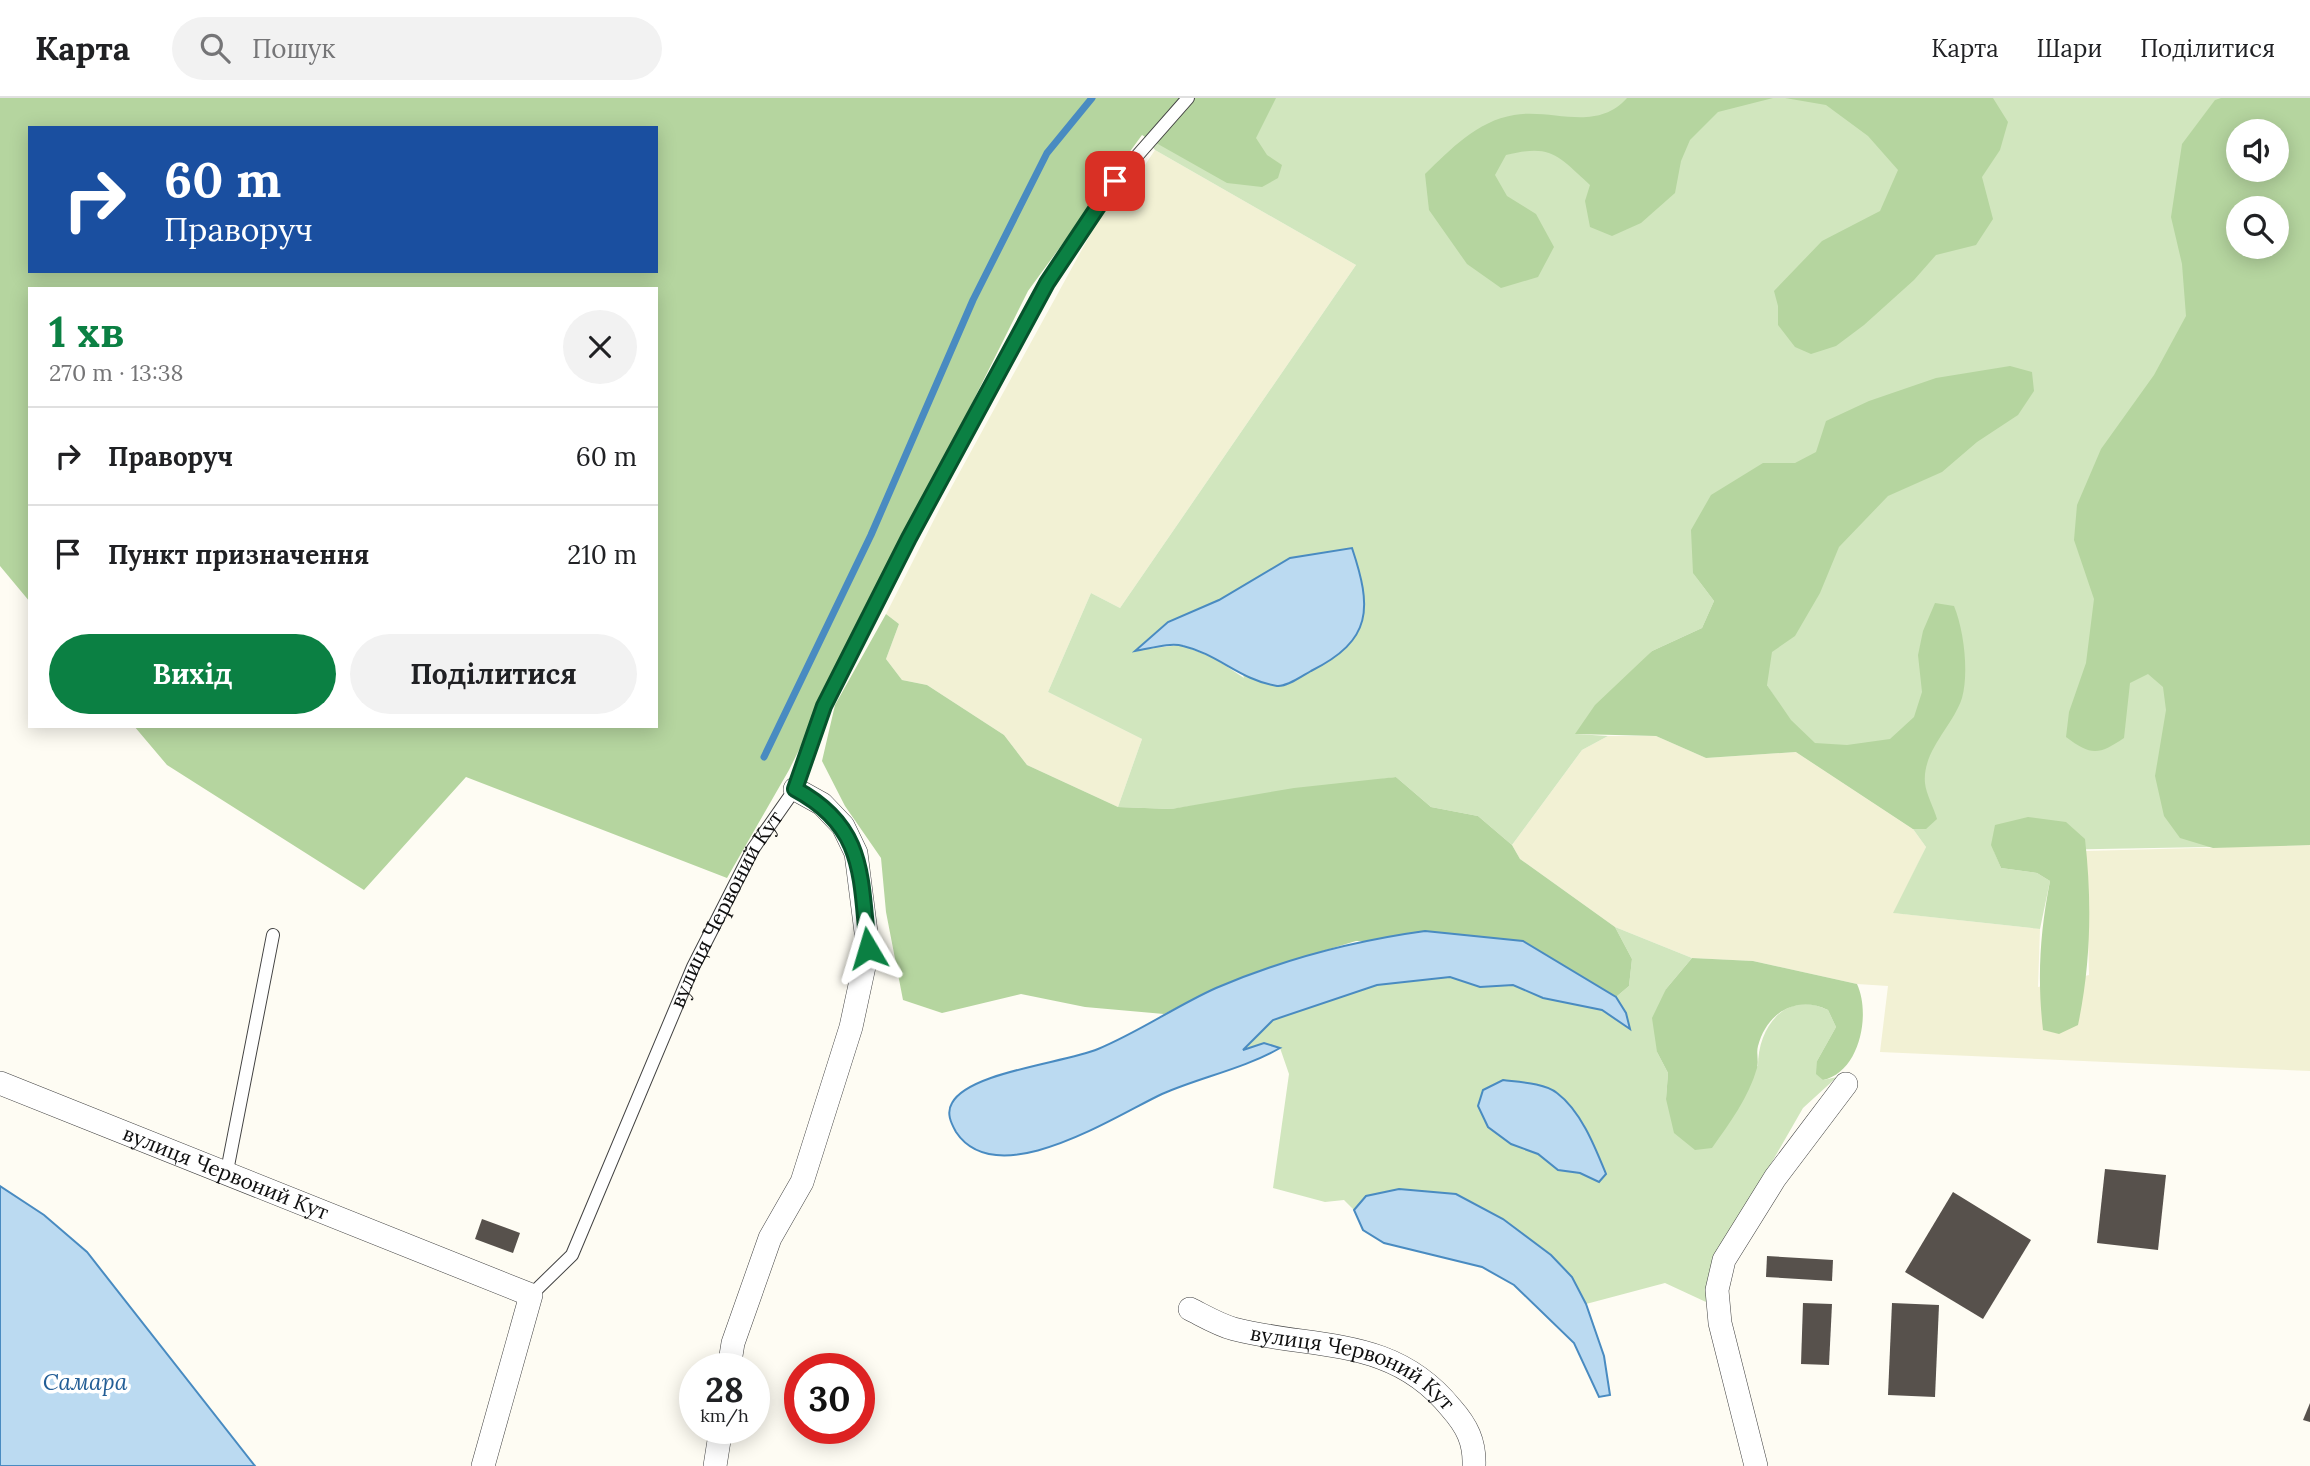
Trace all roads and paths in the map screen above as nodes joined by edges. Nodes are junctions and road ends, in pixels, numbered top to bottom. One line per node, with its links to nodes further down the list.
1 (1188, 98): 2 (lane)
2 (795, 789): 7 (lane, вулиця Червоний Кут); 9 (street, вулиця Червоний Кут)
3 (273, 935): 6 (lane)
4 (0, 1083): 6 (street, вулиця Червоний Кут)
5 (1846, 1084): 14 (street)
6 (227, 1171): 7 (street, вулиця Червоний Кут)
7 (531, 1295): 11 (street)
8 (1190, 1309): 13 (street, вулиця Червоний Кут)
9 (731, 1353)
10 (718, 1444): 12 (street)
11 (483, 1466)
12 (715, 1466)
13 (1475, 1466)
14 (1756, 1466)

